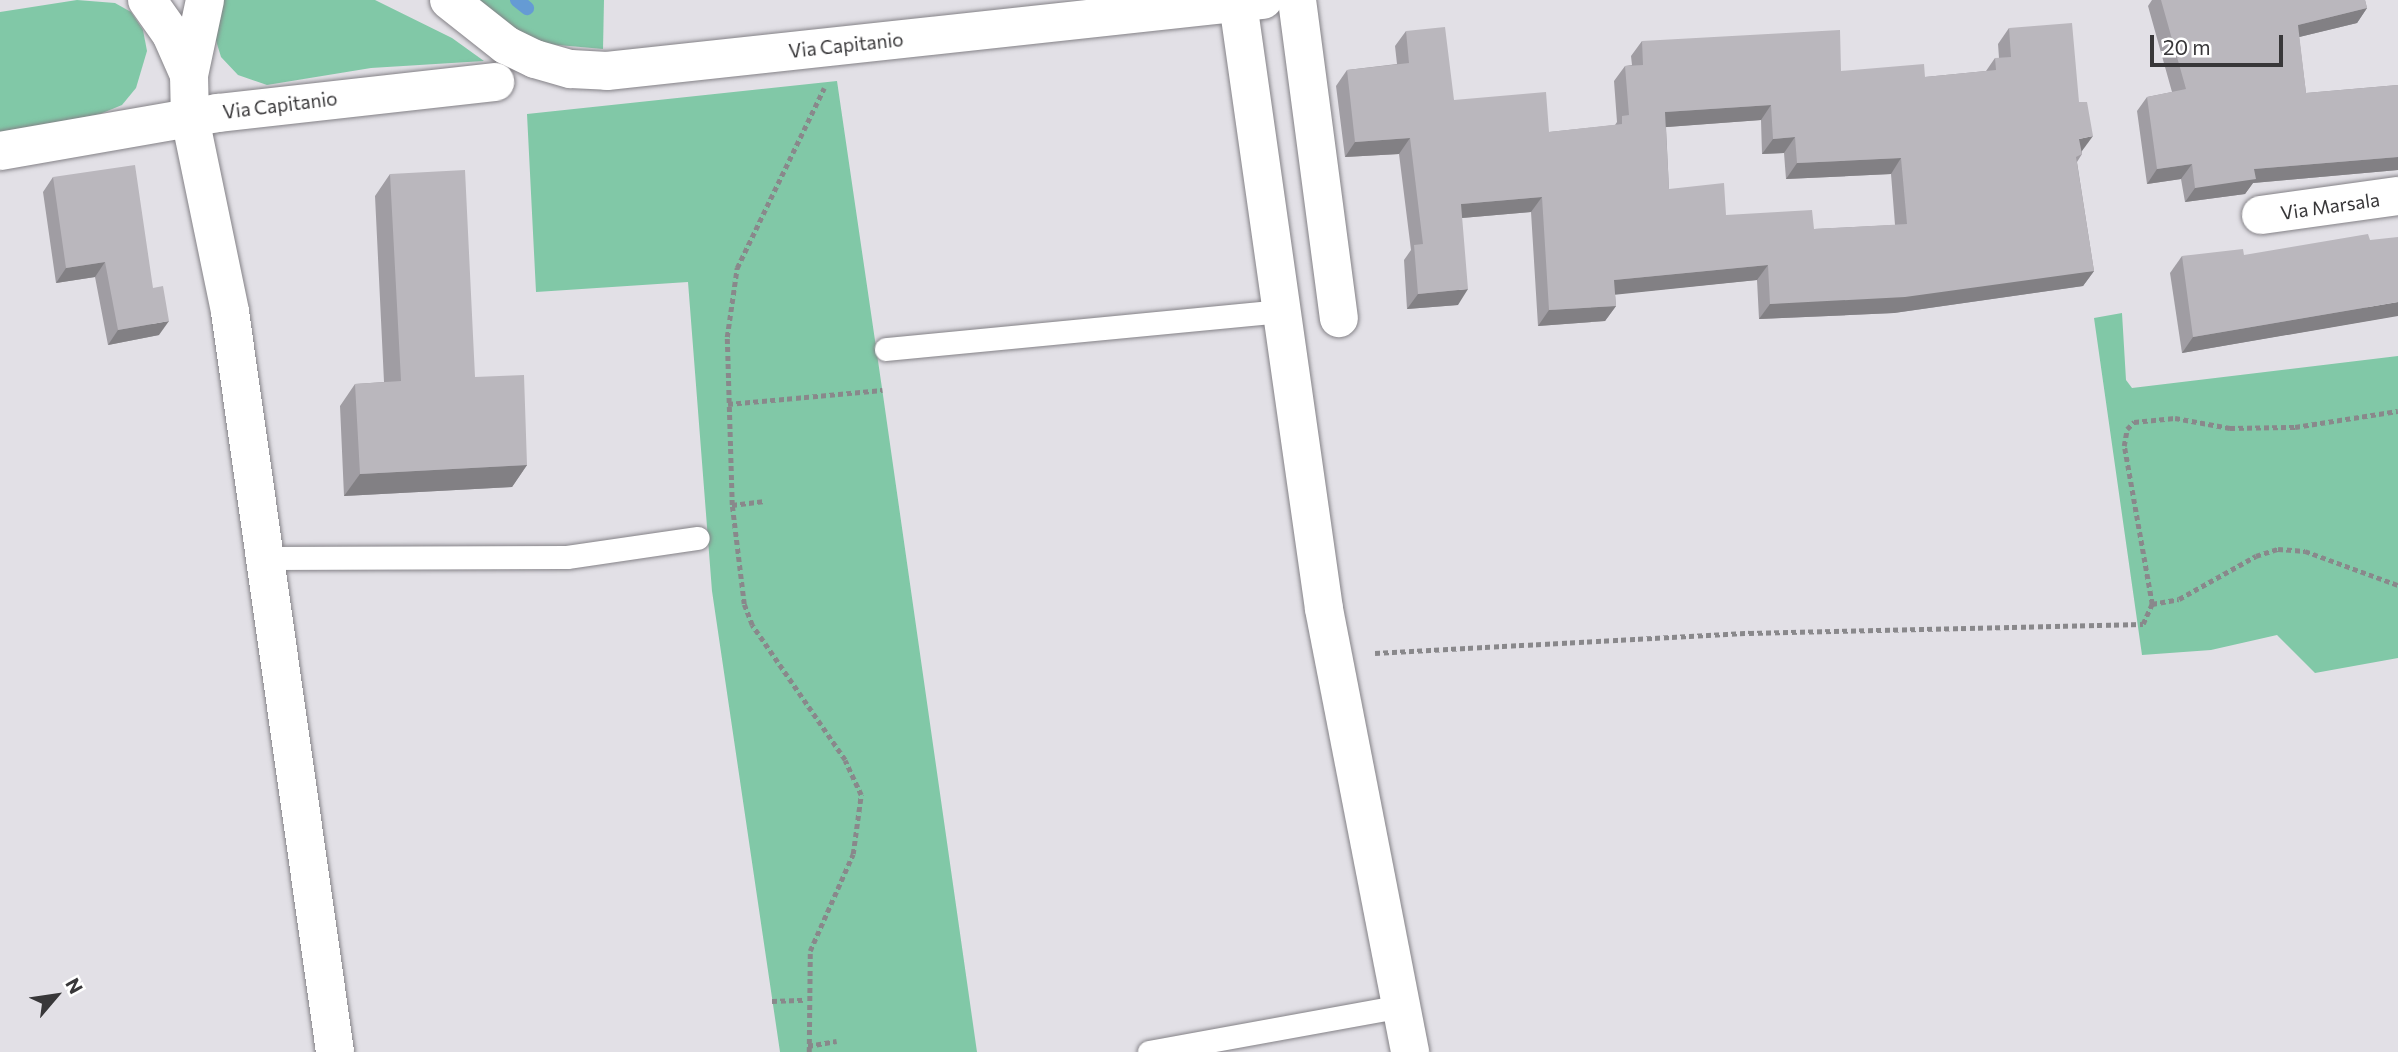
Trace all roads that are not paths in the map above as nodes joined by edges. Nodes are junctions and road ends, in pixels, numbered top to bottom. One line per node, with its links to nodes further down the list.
1 (147, 0): 6 (street)
2 (205, 0): 6 (street)
3 (449, 0): 5 (street, Via Capitanio)
4 (1297, 0): 13 (street)
5 (1250, 1): 12 (street)
6 (189, 75): 8 (street)
7 (495, 82): 8 (street, Via Capitanio)
8 (190, 118): 9 (street, Via Capitanio); 16 (street)
9 (0, 151)
10 (2398, 196): 11 (street, Via Marsala)
11 (2261, 215)
12 (1280, 311): 14 (lane); 17 (street)
13 (1339, 318)
14 (886, 349)
15 (698, 538): 16 (lane)
16 (266, 558): 18 (street)
17 (1401, 1006): 19 (lane); 20 (street)
18 (335, 1052)
19 (1149, 1052)
20 (1410, 1052)

